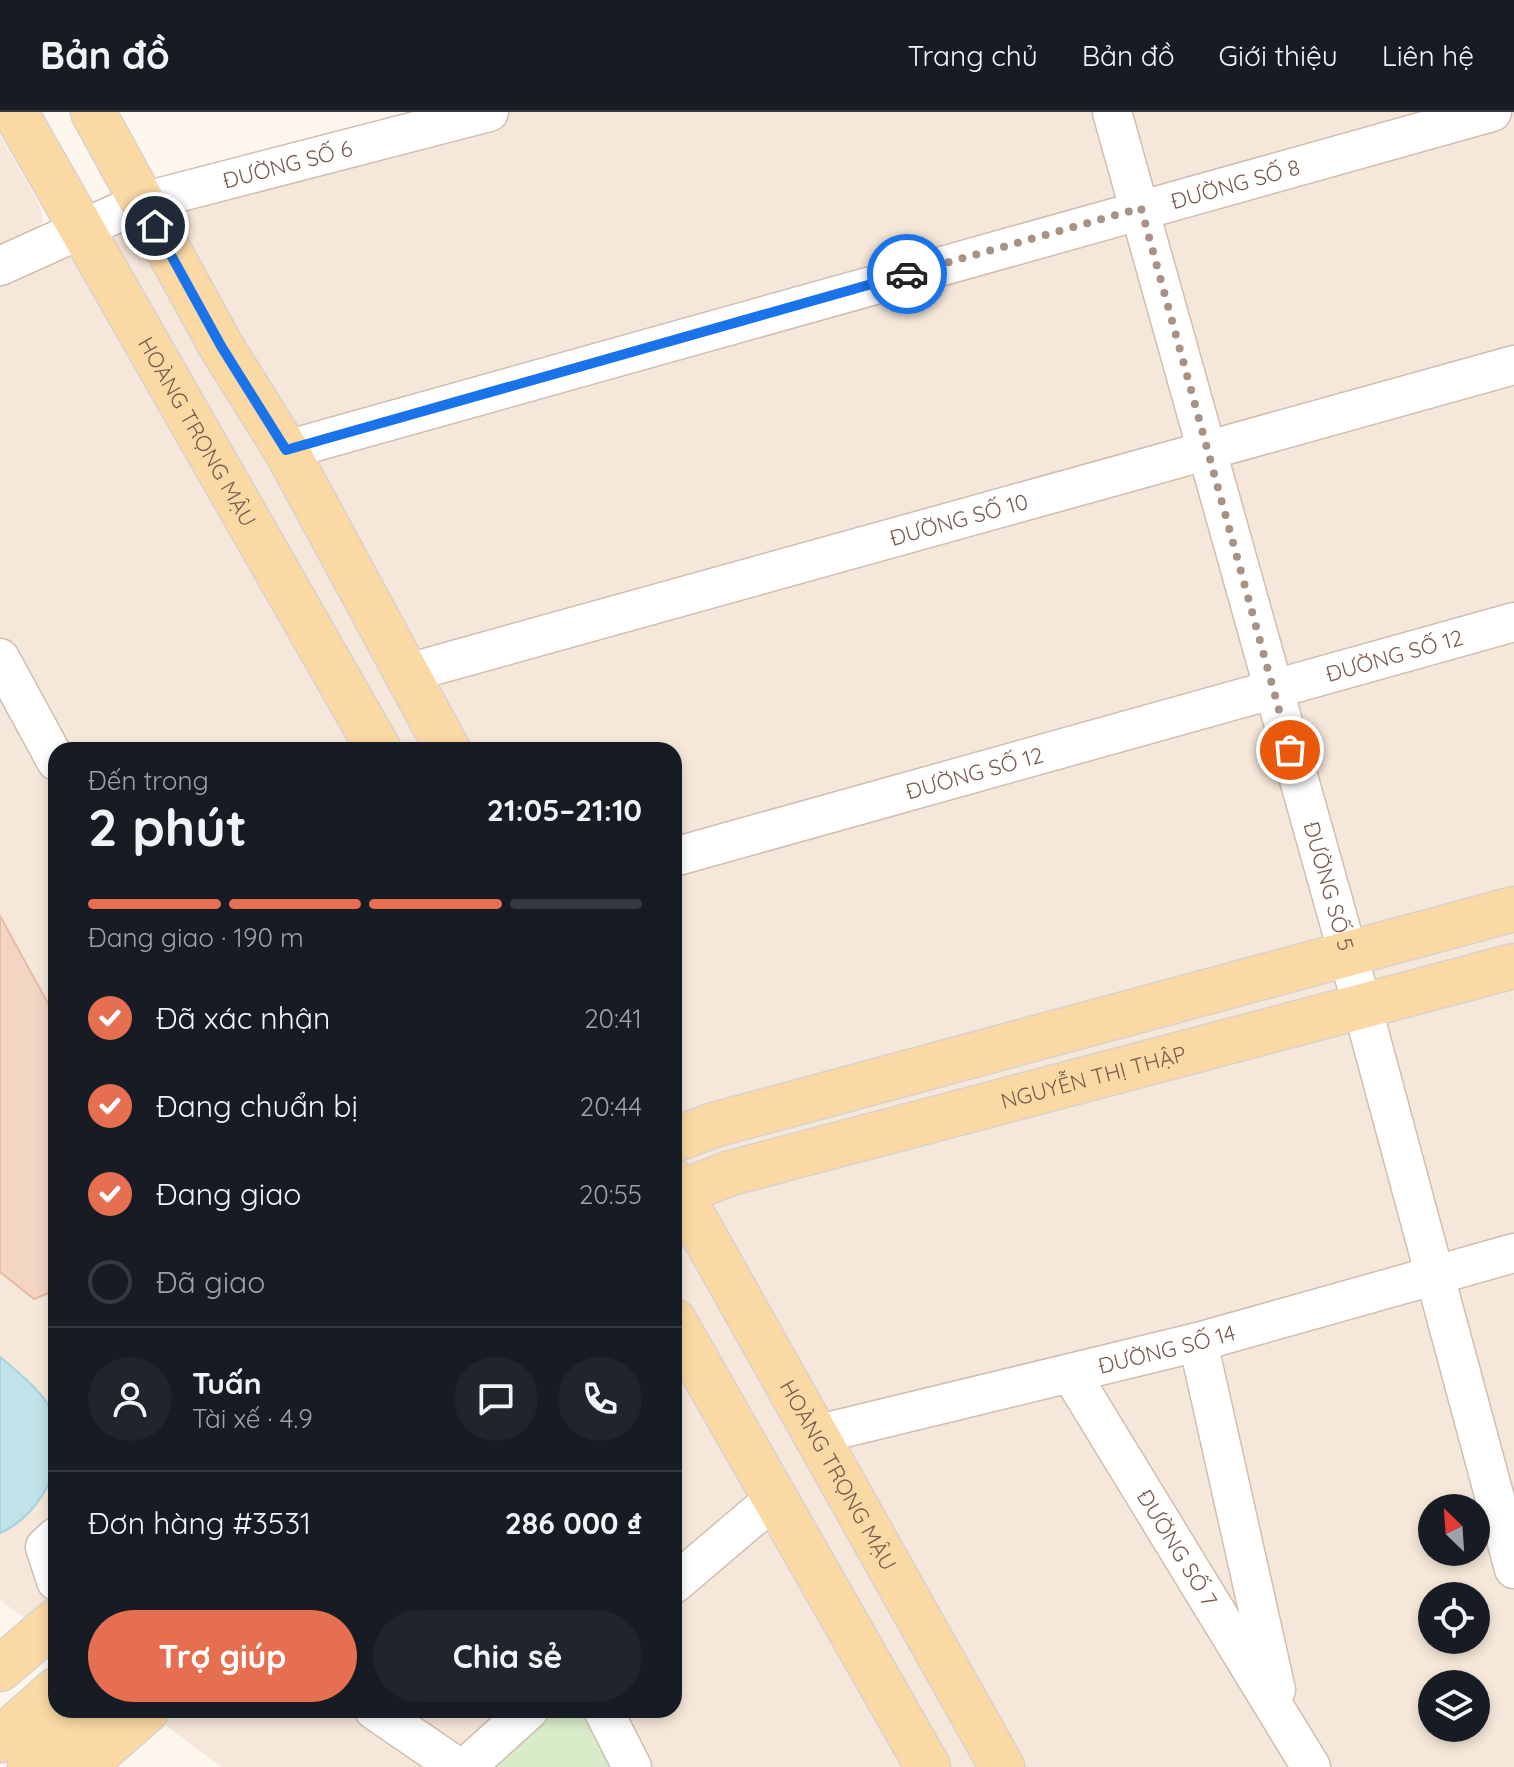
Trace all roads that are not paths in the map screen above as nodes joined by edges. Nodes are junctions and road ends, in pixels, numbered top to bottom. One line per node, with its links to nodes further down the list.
1 (15, 112): 8 (main road, HOÀNG TRỌNG MẬU)
2 (93, 112): 6 (main road)
3 (489, 112): 6 (street, ĐƯỜNG SỐ 6)
4 (1112, 112): 7 (street, ĐƯỜNG SỐ 5)
5 (1492, 112): 7 (street, ĐƯỜNG SỐ 8)
6 (142, 202): 8 (street, ĐƯỜNG SỐ 6); 11 (main road)
7 (1141, 208): 11 (street, ĐƯỜNG SỐ 8); 12 (street, ĐƯỜNG SỐ 5)
8 (83, 228): 9 (street, ĐƯỜNG SỐ 6); 17 (main road, HOÀNG TRỌNG MẬU)
9 (0, 266)
10 (1514, 365): 12 (street, ĐƯỜNG SỐ 10)
11 (286, 450): 15 (main road)
12 (1206, 452): 15 (street, ĐƯỜNG SỐ 10); 16 (street, ĐƯỜNG SỐ 5)
13 (1514, 622): 16 (street, ĐƯỜNG SỐ 12)
14 (0, 658): 20 (street)
15 (404, 674): 17 (main road); 19 (main road)
16 (1274, 689): 21 (street, ĐƯỜNG SỐ 12); 23 (street, ĐƯỜNG SỐ 5)
17 (350, 696): 18 (main road, HOÀNG TRỌNG MẬU)
18 (375, 742)
19 (443, 742)
20 (48, 746)
21 (682, 855)
22 (1501, 912): 23 (main road)
23 (1348, 954): 25 (street, ĐƯỜNG SỐ 5); 26 (main road)
24 (1514, 966): 25 (main road, NGUYỄN THỊ THẬP)
25 (1360, 1008): 27 (main road, NGUYỄN THỊ THẬP); 30 (street, ĐƯỜNG SỐ 5)
26 (682, 1137)
27 (682, 1188)
28 (682, 1201): 34 (main road, HOÀNG TRỌNG MẬU)
29 (1514, 1253): 30 (street, ĐƯỜNG SỐ 14)
30 (1432, 1276): 32 (street, ĐƯỜNG SỐ 14); 36 (street, ĐƯỜNG SỐ 5)
31 (682, 1335): 35 (main road)
32 (1198, 1342): 33 (street, ĐƯỜNG SỐ 14); 48 (street, ĐƯỜNG SỐ 7)
33 (1071, 1374): 34 (street, ĐƯỜNG SỐ 14); 48 (street, ĐƯỜNG SỐ 7)
34 (815, 1435): 42 (main road, HOÀNG TRỌNG MẬU)
35 (774, 1499): 38 (street); 50 (main road)
36 (1507, 1511): 37 (street, ĐƯỜNG SỐ 5)
37 (1514, 1569)
38 (682, 1577)
39 (48, 1628): 40 (main road)
40 (0, 1669)
41 (48, 1697): 49 (main road)
42 (972, 1715): 50 (main road); 56 (main road, HOÀNG TRỌNG MẬU)
43 (83, 1718): 51 (main road)
44 (138, 1718): 52 (main road)
45 (386, 1718): 53 (street)
46 (520, 1718): 54 (street)
47 (607, 1718): 55 (street)
48 (1283, 1720): 57 (street, ĐƯỜNG SỐ 7)
49 (0, 1740)
50 (920, 1754)
51 (30, 1767)
52 (82, 1767)
53 (457, 1767)
54 (466, 1767)
55 (632, 1767)
56 (1002, 1767)
57 (1311, 1767)

